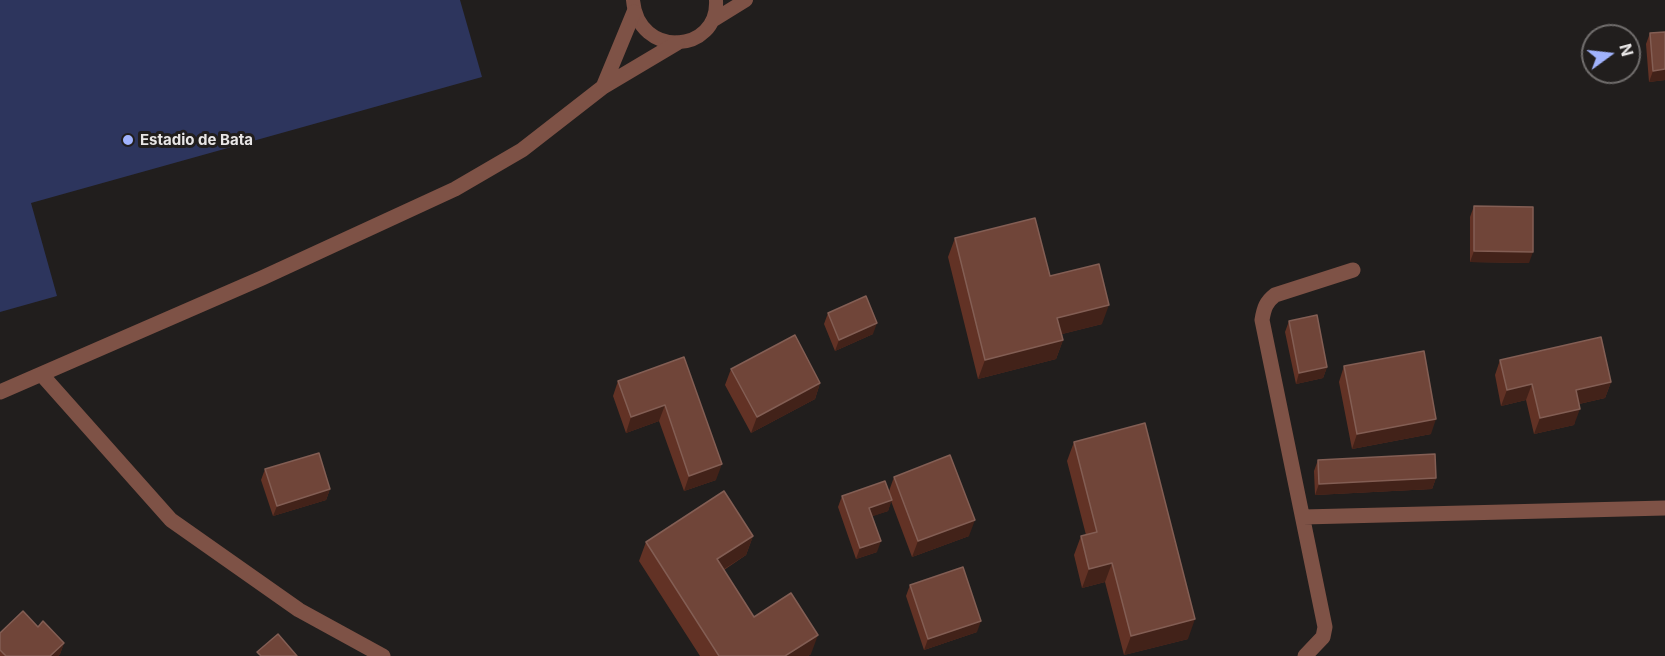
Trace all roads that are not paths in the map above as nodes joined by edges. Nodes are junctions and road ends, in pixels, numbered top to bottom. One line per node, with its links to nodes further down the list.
1 (716, 0): 4 (lane)
2 (746, 0): 4 (lane)
3 (634, 6): 5 (lane); 6 (street)
4 (712, 21): 5 (lane)
5 (677, 43): 6 (street)
6 (603, 87): 8 (street)
7 (1353, 270): 11 (street)
8 (42, 375): 9 (street); 12 (street)
9 (0, 392)
10 (1665, 508): 11 (street)
11 (1303, 517): 13 (street)
12 (383, 656)
13 (1305, 656)

